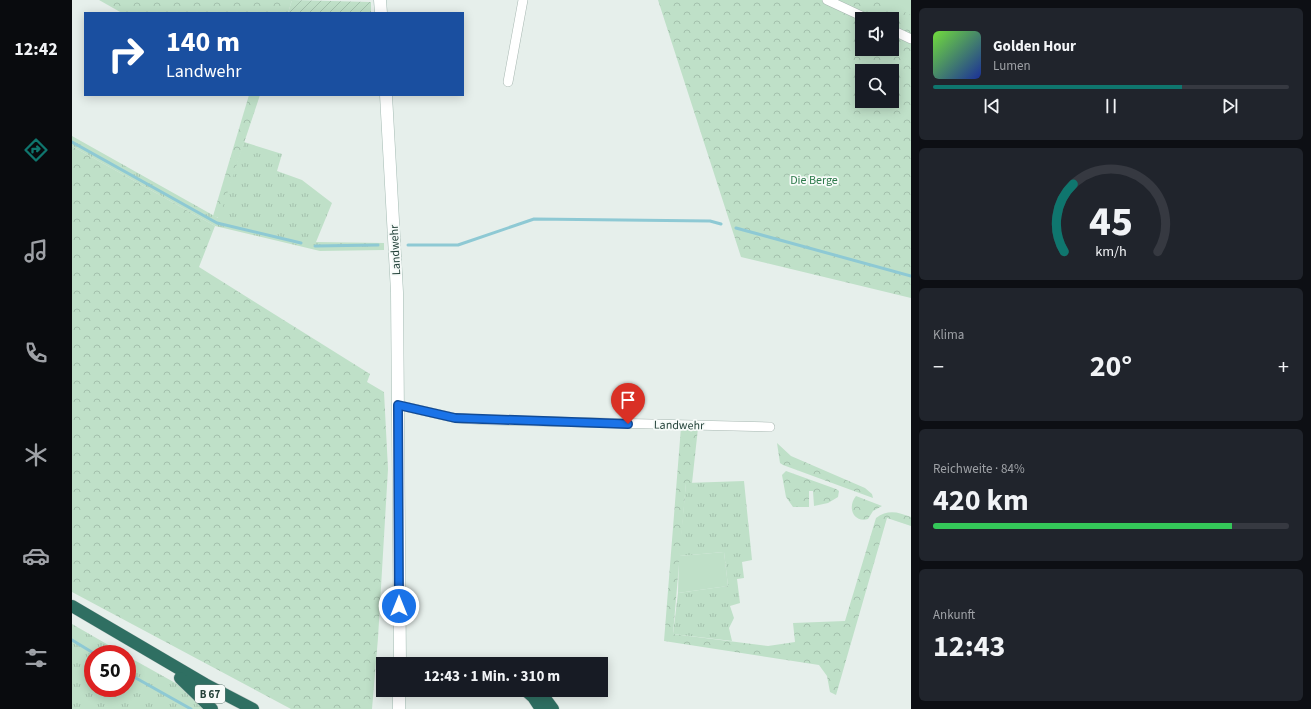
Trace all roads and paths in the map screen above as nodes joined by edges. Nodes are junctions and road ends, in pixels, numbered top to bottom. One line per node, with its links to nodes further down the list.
1 (380, 0): 4 (main road)
2 (523, 0): 8 (street)
3 (827, 0): 5 (street)
4 (381, 12)
5 (855, 13)
6 (899, 33): 7 (street)
7 (911, 39)
8 (508, 82)
9 (386, 96): 10 (main road, Landwehr)
10 (398, 405): 11 (street, Landwehr); 14 (main road, Landwehr)
11 (770, 427)
12 (72, 606): 21 (highway, B 67)
13 (72, 614): 15 (highway, B 67)
14 (400, 657)
15 (180, 678): 19 (highway); 20 (highway, B 67)
16 (399, 697): 22 (main road)
17 (533, 697): 23 (highway)
18 (544, 697): 24 (highway)
19 (212, 709)
20 (239, 709)
21 (253, 709)
22 (399, 709)
23 (541, 709)
24 (553, 709)

